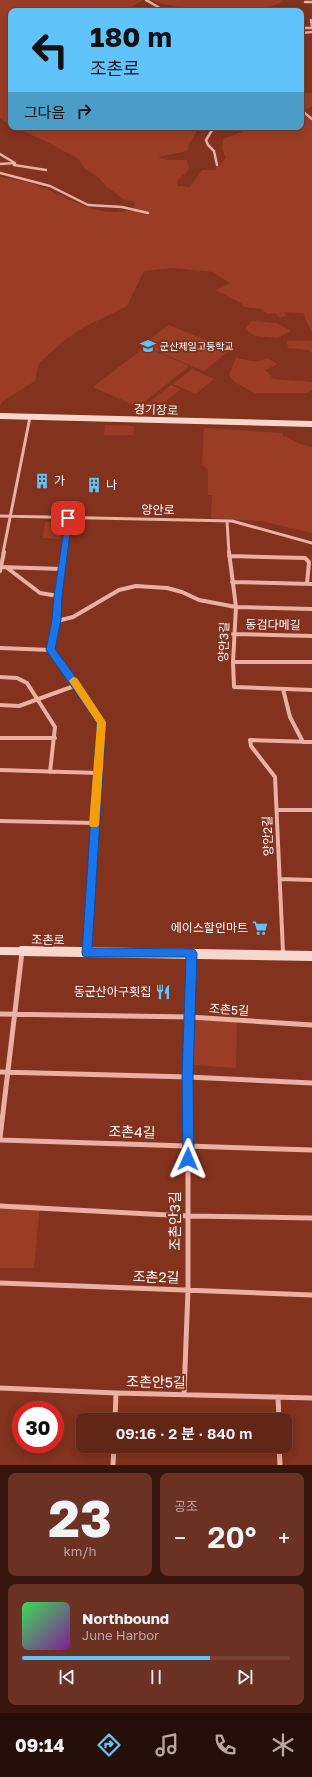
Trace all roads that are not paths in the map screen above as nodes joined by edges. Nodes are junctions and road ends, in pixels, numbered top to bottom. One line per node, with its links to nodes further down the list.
1 (146, 0): 4 (street)
2 (305, 2): 3 (street)
3 (312, 2)
4 (160, 8)
5 (311, 20): 6 (street)
6 (312, 27)
7 (304, 112): 8 (street)
8 (312, 119)
9 (212, 130): 13 (street)
10 (0, 154): 11 (street)
11 (15, 162): 12 (street); 14 (street)
12 (0, 164)
13 (217, 165)
14 (46, 170)
15 (0, 172): 16 (street)
16 (148, 213)
17 (0, 416): 18 (street, 경기장로)
18 (30, 417): 19 (street, 경기장로); 21 (street)
19 (312, 424)
20 (0, 516): 21 (street, 양안로)
21 (11, 516): 22 (street, 양안로); 26 (street)
22 (68, 518): 23 (street, 양안로); 28 (street)
23 (227, 521): 24 (street, 양안로); 25 (street, 양안3길)
24 (312, 543)
25 (229, 556): 30 (street, 양안3길); 31 (street)
26 (0, 567): 27 (street); 29 (street)
27 (6, 567): 28 (street); 33 (street)
28 (62, 569): 33 (street)
29 (0, 571)
30 (232, 582): 31 (street); 34 (street, 양안3길)
31 (307, 583): 32 (street)
32 (312, 584)
33 (58, 596): 36 (street)
34 (236, 607): 35 (street); 36 (street); 37 (street, 양안3길)
35 (312, 609)
36 (57, 620): 40 (street)
37 (233, 634): 38 (street, 동검다메길); 41 (street, 양안3길)
38 (312, 636)
39 (0, 648): 40 (street)
40 (50, 650): 44 (street)
41 (233, 662): 42 (street); 45 (street, 양안3길)
42 (312, 662)
43 (0, 677): 47 (street)
44 (77, 685): 47 (street); 55 (street)
45 (283, 689): 46 (street, 양안3길); 51 (street)
46 (312, 690)
47 (38, 699): 48 (street); 50 (street)
48 (0, 705)
49 (0, 738): 50 (street)
50 (55, 738): 54 (street)
51 (303, 742): 52 (street); 56 (street, 양안2길)
52 (312, 742)
53 (0, 770): 54 (street)
54 (50, 772): 55 (street)
55 (98, 773): 59 (street)
56 (277, 810): 57 (street); 60 (street, 양안2길)
57 (312, 810)
58 (0, 821): 59 (street)
59 (94, 823): 64 (street)
60 (280, 879): 61 (street); 66 (street, 양안2길)
61 (312, 880)
62 (0, 951): 63 (street, 조촌로)
63 (22, 951): 64 (street, 조촌로); 69 (street)
64 (87, 953): 65 (street, 조촌로)
65 (192, 953): 66 (street, 조촌로); 70 (street, 조촌안3길)
66 (283, 955): 67 (street, 조촌로)
67 (312, 956)
68 (0, 1014): 69 (street, 조촌5길)
69 (14, 1014): 70 (street, 조촌5길); 73 (street)
70 (190, 1017): 71 (street, 조촌5길); 74 (street, 조촌안3길)
71 (312, 1025)
72 (0, 1072): 73 (street)
73 (7, 1072): 74 (street); 76 (street)
74 (188, 1077): 75 (street); 77 (street, 조촌안3길)
75 (312, 1083)
76 (0, 1139): 77 (street, 조촌4길)
77 (189, 1145): 78 (street, 조촌4길); 80 (street, 조촌안3길)
78 (312, 1150)
79 (0, 1206): 80 (street)
80 (187, 1216): 81 (street); 83 (street, 조촌안3길)
81 (312, 1218)
82 (0, 1283): 83 (street, 조촌2길)
83 (188, 1290): 84 (street, 조촌2길); 87 (street, 조촌안3길)
84 (312, 1294)
85 (0, 1388): 86 (street, 조촌안5길)
86 (116, 1393): 87 (street, 조촌안5길); 90 (street)
87 (184, 1394): 88 (street, 조촌안5길)
88 (278, 1397): 89 (street, 조촌안5길); 91 (street)
89 (312, 1398)
90 (115, 1413)
91 (279, 1413)
92 (114, 1453): 94 (street)
93 (279, 1453): 95 (street)
94 (113, 1465)
95 (280, 1465)

